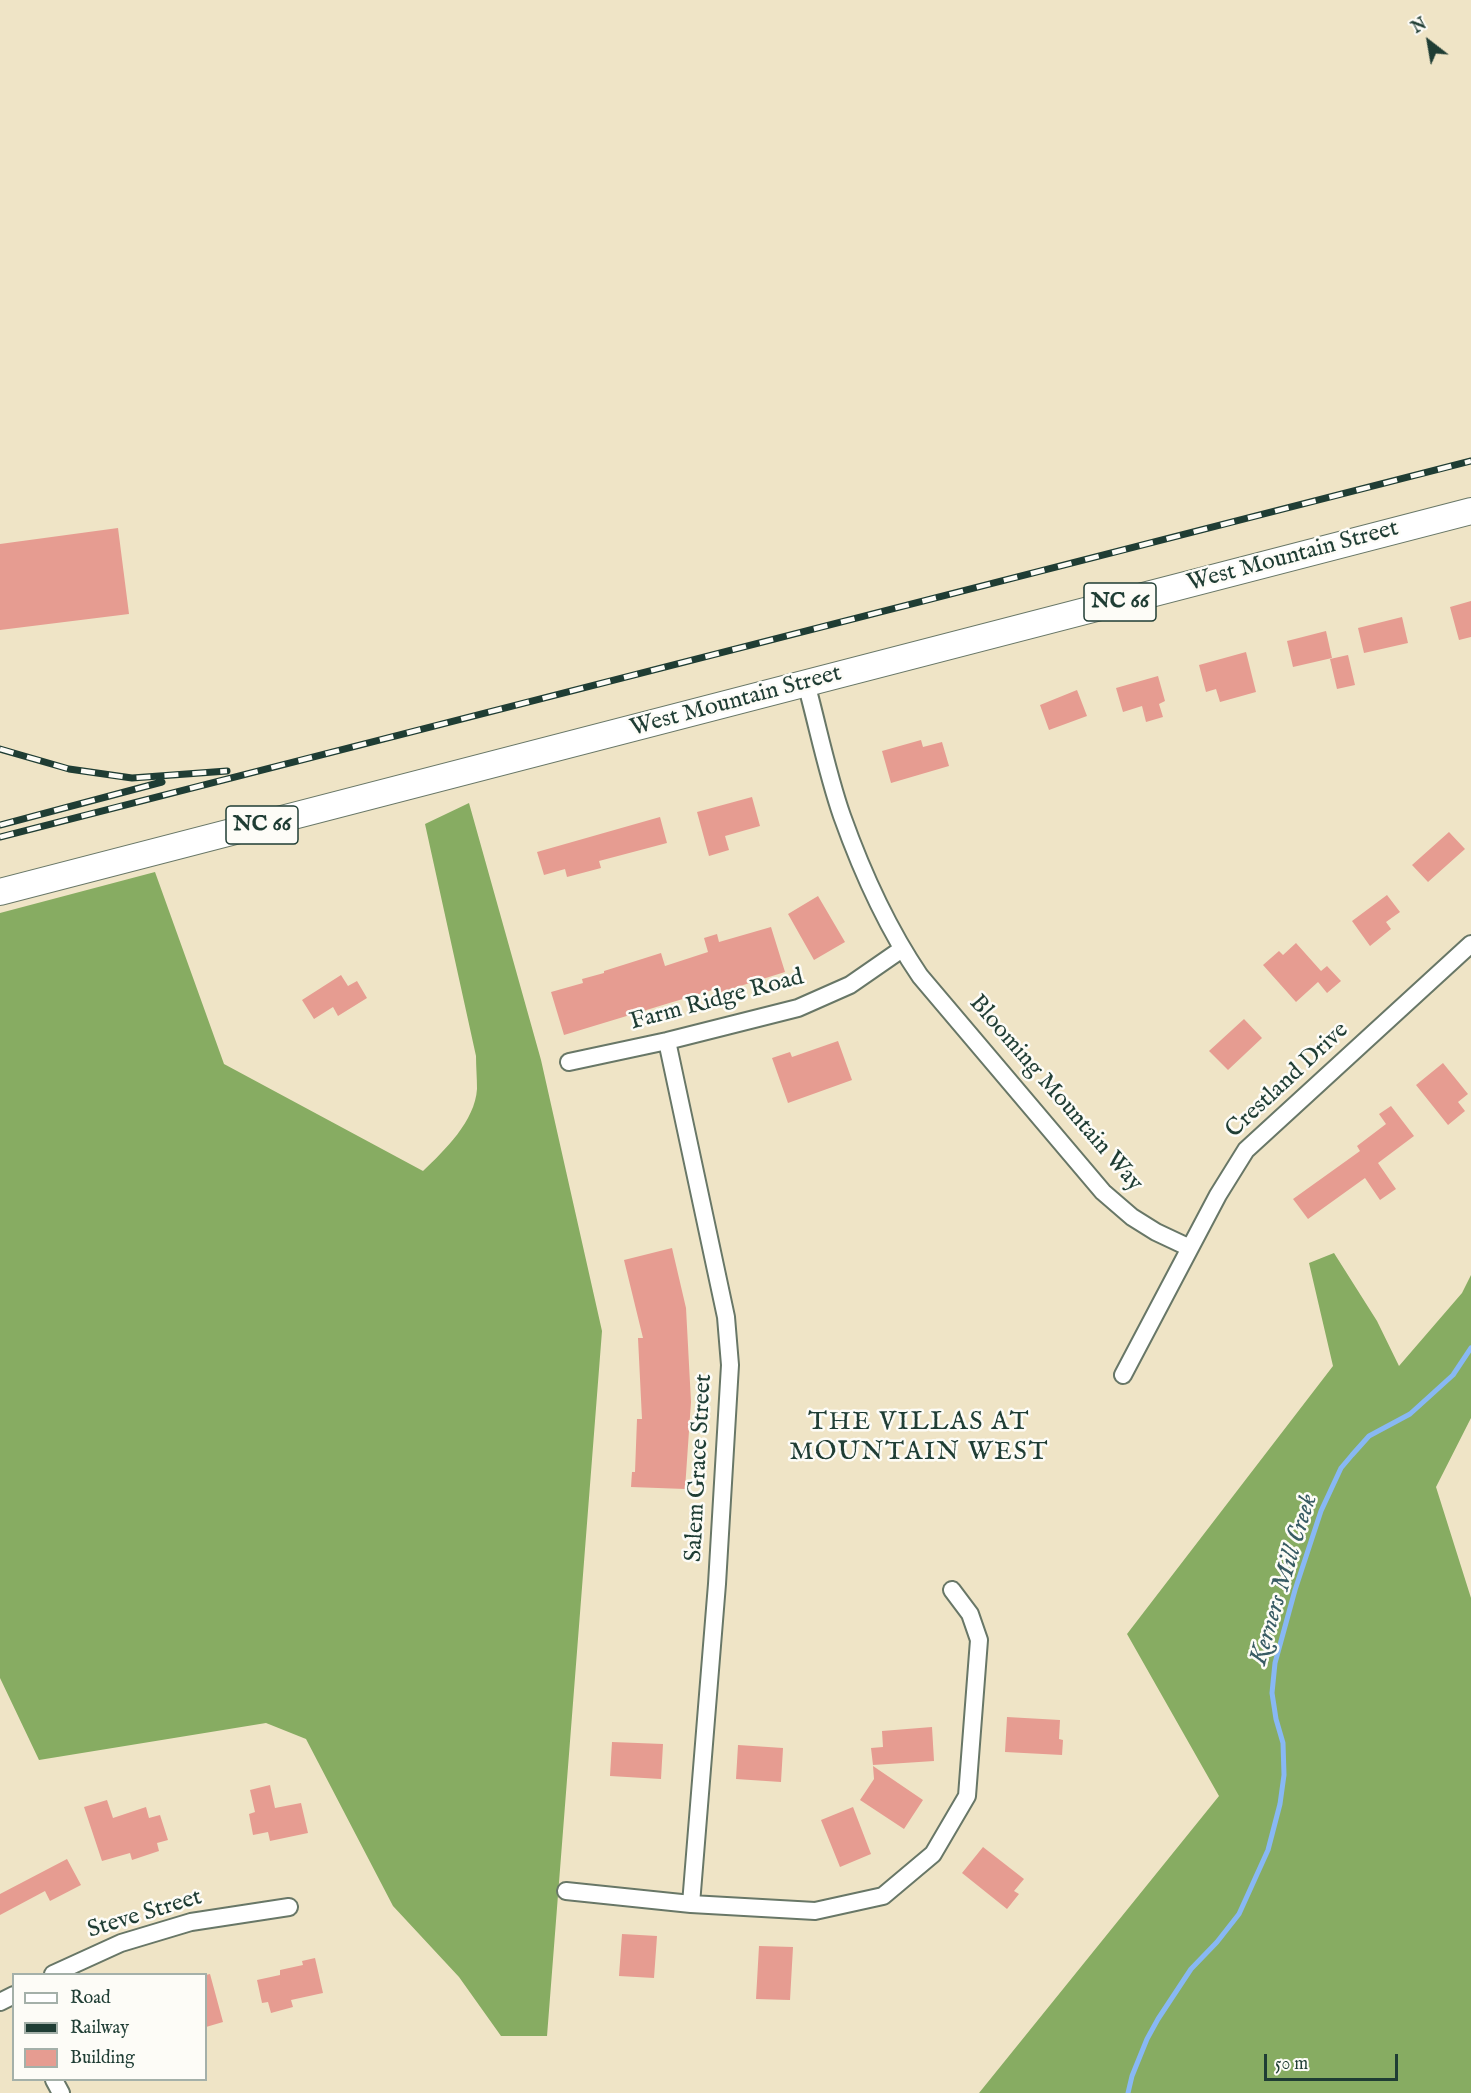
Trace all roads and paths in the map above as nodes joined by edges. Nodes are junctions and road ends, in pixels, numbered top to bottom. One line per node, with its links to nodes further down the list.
1 (1471, 511): 2 (main road, West Mountain Street / NC 66)
2 (806, 684): 3 (main road, West Mountain Street / NC 66); 5 (street, Blooming Mountain Way)
3 (0, 892)
4 (1471, 944): 8 (street, Crestland Drive)
5 (902, 949): 6 (street, Farm Ridge Road); 8 (street, Blooming Mountain Way)
6 (667, 1041): 7 (street, Farm Ridge Road); 12 (street, Salem Grace Street)
7 (568, 1062)
8 (1190, 1248): 9 (street, Crestland Drive)
9 (1123, 1376)
10 (952, 1590): 12 (street)
11 (566, 1891): 12 (street)
12 (691, 1904)
13 (289, 1907): 14 (street, Steve Street)
14 (55, 1973)

